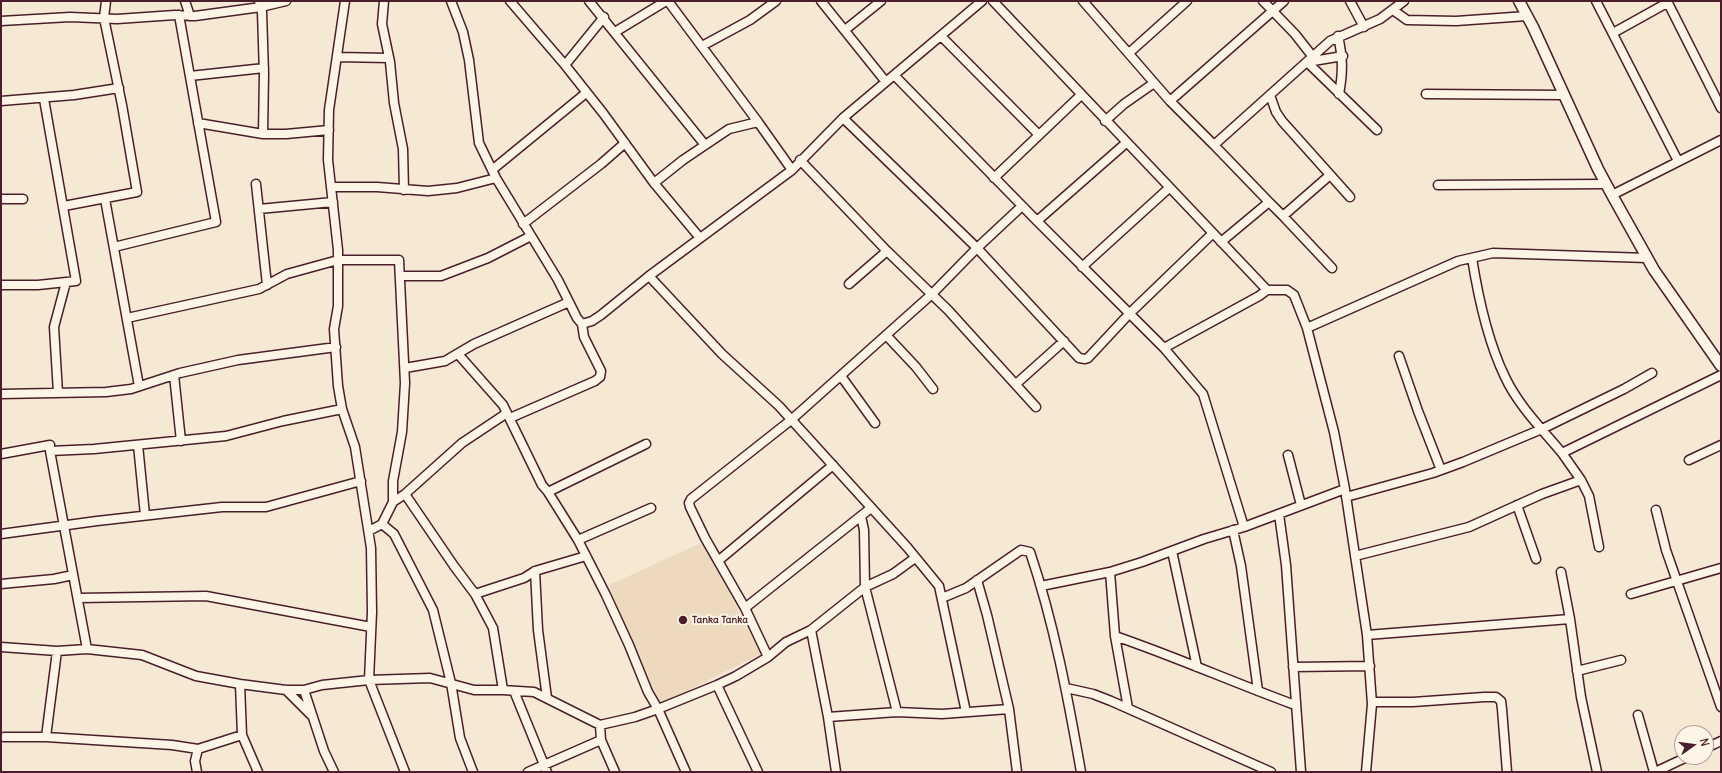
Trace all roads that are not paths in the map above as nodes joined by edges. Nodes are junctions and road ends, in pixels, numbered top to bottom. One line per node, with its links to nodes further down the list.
1 (106, 1): 30 (street)
2 (185, 1): 28 (street)
3 (286, 1): 24 (street)
4 (345, 1): 42 (street)
5 (384, 1): 43 (street)
6 (451, 1): 77 (street)
7 (510, 1): 45 (street)
8 (589, 1): 31 (street)
9 (667, 1): 35 (street); 39 (street)
10 (776, 1): 39 (street)
11 (821, 1): 34 (street)
12 (881, 1): 34 (street)
13 (982, 1): 37 (street)
14 (993, 1): 55 (street)
15 (1084, 1): 40 (street)
16 (1187, 1): 40 (street)
17 (1264, 1): 26 (street)
18 (1284, 1): 26 (street)
19 (1350, 1): 33 (street)
20 (1404, 1): 25 (street)
21 (1519, 1): 29 (street)
22 (1596, 1): 36 (street)
23 (1667, 2): 36 (street); 61 (street)
24 (260, 4): 28 (street); 46 (street)
25 (1393, 10): 29 (street); 33 (street)
26 (1273, 12): 44 (street); 60 (street)
27 (179, 15): 28 (street); 30 (street); 48 (street)
28 (190, 16)
29 (1527, 16): 57 (street)
30 (104, 18): 32 (street); 51 (street)
31 (604, 18): 35 (street); 45 (street)
32 (1, 21)
33 (1364, 27): 38 (street)
34 (845, 30): 49 (street)
35 (615, 32): 73 (street)
36 (1613, 33): 76 (street)
37 (941, 36): 47 (street); 69 (street)
38 (1338, 36): 41 (street); 44 (street)
39 (702, 46): 64 (street)
40 (1129, 52): 50 (street)
41 (1343, 56): 44 (street); 53 (street)
42 (336, 57): 43 (street); 66 (street)
43 (389, 58): 88 (street)
44 (1310, 60): 53 (street); 56 (street)
45 (565, 66): 52 (street)
46 (264, 68): 48 (street); 68 (street)
47 (894, 75): 49 (street); 81 (street)
48 (190, 76): 65 (street)
49 (886, 82): 62 (street)
50 (1154, 83): 60 (street); 63 (street)
51 (119, 88): 58 (street); 93 (street)
52 (586, 93): 71 (street); 77 (street)
53 (1339, 94): 67 (street)
54 (1426, 94): 57 (street)
55 (1081, 95): 63 (street); 69 (street)
56 (1270, 95): 74 (street); 79 (street)
57 (1564, 95): 84 (street)
58 (44, 99): 59 (street); 96 (street)
59 (1, 101)
60 (1170, 101): 74 (street)
61 (1721, 108)
62 (842, 118): 75 (street); 107 (street)
63 (1105, 120): 72 (street)
64 (758, 122): 73 (street); 78 (street)
65 (198, 123): 68 (street); 106 (street)
66 (329, 130): 68 (street); 86 (street)
67 (1377, 130)
68 (263, 134)
69 (1039, 135): 81 (street)
70 (1721, 140): 76 (street)
71 (625, 143): 82 (street); 101 (street)
72 (1126, 143): 87 (street); 100 (street)
73 (705, 145): 82 (street)
74 (1214, 145): 95 (street)
75 (800, 160): 78 (street); 108 (street)
76 (1678, 161): 89 (street)
77 (492, 170): 80 (street)
78 (792, 170): 104 (street)
79 (1330, 175): 90 (street); 99 (street)
80 (496, 178): 88 (street); 101 (street)
81 (994, 178): 97 (street)
82 (654, 183): 104 (street)
83 (256, 184): 98 (street)
84 (1606, 184): 85 (street); 89 (street)
85 (1438, 185)
86 (331, 187): 88 (street); 94 (street)
87 (1169, 188): 102 (street); 112 (street)
88 (404, 190)
89 (1612, 195): 110 (street)
90 (1350, 197)
91 (1, 199): 92 (street)
92 (23, 199)
93 (105, 199): 96 (street); 106 (street)
94 (333, 202): 98 (street); 111 (street)
95 (1269, 202): 99 (street); 105 (street)
96 (64, 206): 116 (street)
97 (1022, 206): 100 (street); 107 (street)
98 (259, 209): 119 (street)
99 (1284, 216): 113 (street)
100 (1037, 221): 112 (street)
101 (523, 224): 103 (street)
102 (1212, 234): 105 (street); 123 (street)
103 (531, 236): 114 (street); 122 (street)
104 (700, 238): 115 (street)
105 (1221, 242): 120 (street)
106 (114, 247): 124 (street)
107 (977, 248): 121 (street); 128 (street)
108 (887, 251): 117 (street); 121 (street)
109 (1472, 258): 110 (street); 126 (street); 149 (street)
110 (1647, 258): 133 (street)
111 (338, 260): 114 (street); 119 (street); 129 (street)
112 (1082, 267): 123 (street)
113 (1332, 268)
114 (400, 276): 134 (street)
115 (649, 276): 125 (street); 147 (street)
116 (66, 282): 118 (street); 142 (street)
117 (849, 284)
118 (1, 285)
119 (267, 285): 124 (street)
120 (1266, 290): 126 (street); 130 (street)
121 (932, 294): 127 (street); 139 (street)
122 (569, 302): 125 (street); 131 (street)
123 (1128, 314): 128 (street); 130 (street)
124 (127, 318): 140 (street)
125 (582, 324): 146 (street)
126 (1307, 328): 164 (street)
127 (886, 335): 138 (street); 141 (street)
128 (1064, 341): 139 (street)
129 (336, 347): 136 (street); 145 (street)
130 (1164, 348): 177 (street)
131 (458, 354): 134 (street); 146 (street)
132 (1398, 356): 160 (street)
133 (1721, 366)
134 (405, 368): 166 (street)
135 (1652, 373): 149 (street)
136 (174, 375): 140 (street); 150 (street)
137 (1721, 375): 155 (street)
138 (841, 376): 147 (street); 148 (street)
139 (1016, 384): 144 (street)
140 (139, 386): 142 (street)
141 (933, 389)
142 (58, 393): 143 (street)
143 (1, 394)
144 (1036, 407)
145 (342, 410): 150 (street); 162 (street)
146 (509, 415): 163 (street); 165 (street)
147 (792, 420): 159 (street); 188 (street)
148 (875, 423)
149 (1542, 429): 155 (street); 160 (street)
150 (181, 441): 153 (street)
151 (646, 444): 163 (street)
152 (50, 445): 156 (street)
153 (138, 445): 173 (street); 176 (street)
154 (1721, 445): 158 (street)
155 (1562, 453): 161 (street)
156 (1, 454)
157 (1288, 455): 167 (street)
158 (1689, 460)
159 (833, 465): 170 (street); 188 (street)
160 (1441, 470): 164 (street)
161 (1582, 480): 168 (street); 182 (street)
162 (361, 482): 173 (street); 179 (street)
163 (548, 492): 181 (street)
164 (1346, 493): 167 (street); 185 (street)
165 (406, 494): 166 (street); 199 (street)
166 (393, 502): 175 (street)
167 (1301, 505): 172 (street)
168 (1517, 505): 185 (street); 187 (street)
169 (651, 508): 181 (street)
170 (871, 508): 174 (street); 186 (street)
171 (1656, 510): 195 (street)
172 (1280, 514): 177 (street); 216 (street)
173 (145, 515): 176 (street)
174 (861, 516): 198 (street); 203 (street)
175 (382, 524): 179 (street); 220 (street)
176 (64, 526): 180 (street); 193 (street)
177 (1244, 527): 178 (street)
178 (1233, 530): 183 (street); 227 (street)
179 (369, 531): 205 (street)
180 (1, 534)
181 (578, 540): 184 (street)
182 (1599, 547)
183 (1172, 551): 191 (street); 215 (street)
184 (586, 556): 190 (street); 233 (street)
185 (1354, 556): 207 (street)
186 (915, 558): 198 (street); 202 (street)
187 (1536, 559)
188 (718, 561): 203 (street)
189 (1721, 568): 195 (street)
190 (535, 571): 199 (street); 228 (street)
191 (1110, 572): 197 (street); 208 (street)
192 (1561, 572): 204 (street)
193 (73, 575): 196 (street); 201 (street)
194 (977, 580): 197 (street); 202 (street); 234 (street)
195 (1678, 581): 200 (street); 231 (street)
196 (1, 584)
197 (1041, 586): 222 (street)
198 (865, 587): 206 (street); 235 (street)
199 (475, 594): 225 (street)
200 (1631, 594)
201 (78, 598): 205 (street); 210 (street)
202 (942, 598): 236 (street)
203 (745, 608): 212 (street)
204 (1570, 619): 207 (street); 217 (street)
205 (371, 627): 218 (street)
206 (811, 630): 212 (street); 239 (street)
207 (1367, 635): 214 (street)
208 (1115, 636): 215 (street); 232 (street)
209 (1, 647): 211 (street)
210 (86, 649): 211 (street); 219 (street)
211 (57, 651): 243 (street)
212 (768, 657): 221 (street)
213 (1621, 660): 217 (street)
214 (1370, 666): 216 (street); 229 (street)
215 (1197, 667): 227 (street)
216 (1293, 667): 230 (street)
217 (1578, 671): 264 (street)
218 (369, 680): 220 (street); 224 (street); 251 (street)
219 (240, 684): 223 (street); 241 (street)
220 (451, 684): 225 (street); 252 (street)
221 (717, 685): 233 (street); 256 (street)
222 (1066, 688): 232 (street); 259 (street)
223 (286, 690): 224 (street); 238 (street)
224 (304, 690): 238 (street)
225 (503, 690): 226 (street)
226 (514, 691): 228 (street); 247 (street)
227 (1258, 691): 230 (street)
228 (547, 698): 240 (street)
229 (1372, 702): 262 (street); 263 (street)
230 (1295, 705): 261 (street)
231 (1721, 707)
232 (1128, 708): 260 (street)
233 (658, 709): 240 (street); 255 (street)
234 (1009, 709): 236 (street); 258 (street)
235 (897, 712): 236 (street); 239 (street)
236 (966, 712)
237 (1638, 715): 265 (street)
238 (313, 716): 250 (street)
239 (828, 717): 257 (street)
240 (600, 725): 244 (street)
241 (242, 735): 245 (street); 249 (street)
242 (4, 737): 243 (street)
243 (46, 737): 245 (street)
244 (601, 740): 247 (street); 254 (street)
245 (198, 749): 248 (street)
246 (1674, 763): 265 (street)
247 (546, 768): 253 (street)
248 (197, 772)
249 (258, 772)
250 (334, 772)
251 (405, 772)
252 (473, 772)
253 (528, 772)
254 (615, 772)
255 (686, 772)
256 (758, 772)
257 (836, 772)
258 (1017, 772)
259 (1081, 772)
260 (1271, 772)
261 (1301, 772)
262 (1366, 772)
263 (1507, 772)
264 (1597, 772)
265 (1655, 772)

